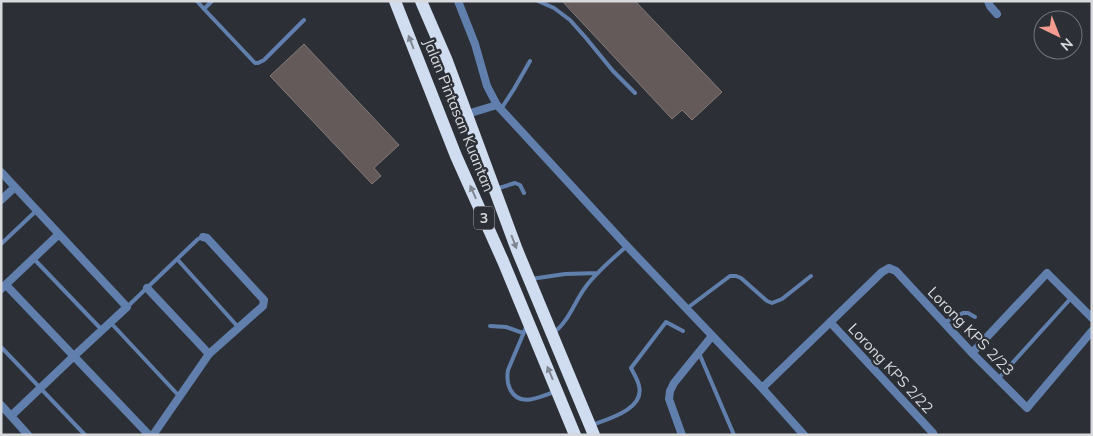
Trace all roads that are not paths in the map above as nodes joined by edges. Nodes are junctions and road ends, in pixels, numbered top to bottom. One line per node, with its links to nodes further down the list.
1 (197, 1): 8 (lane)
2 (212, 1): 8 (lane)
3 (395, 1): 37 (highway, Jalan Pintasan Kuantan / 3, one-way to 3)
4 (421, 1): 14 (highway, Jalan Pintasan Kuantan / 3)
5 (458, 1): 13 (street)
6 (538, 1): 12 (lane)
7 (988, 1): 9 (street)
8 (204, 9): 10 (lane)
9 (998, 14)
10 (304, 20)
11 (530, 61): 13 (lane)
12 (636, 93)
13 (499, 107): 14 (street); 24 (street)
14 (467, 114): 17 (highway, Jalan Pintasan Kuantan / 3)
15 (1, 172): 16 (street)
16 (15, 187): 19 (street); 20 (street)
17 (494, 189): 18 (lane); 29 (highway, Jalan Pintasan Kuantan / 3, one-way to 29)
18 (524, 193)
19 (1, 200)
20 (37, 210): 21 (street); 23 (lane)
21 (59, 234): 25 (street); 33 (street)
22 (203, 237): 26 (lane); 42 (street)
23 (1, 244)
24 (627, 246): 27 (lane); 34 (street)
25 (34, 259): 30 (street); 43 (lane)
26 (177, 259): 31 (lane); 42 (lane)
27 (598, 273): 29 (lane); 47 (lane)
28 (811, 276): 34 (lane)
29 (529, 280): 47 (highway, Jalan Pintasan Kuantan / 3)
30 (4, 287): 53 (street)
31 (147, 288): 33 (lane); 51 (street)
32 (1072, 297): 36 (street); 50 (street); 54 (lane)
33 (127, 307): 38 (street)
34 (686, 309): 48 (street)
35 (975, 317): 40 (lane)
36 (1092, 318)
37 (528, 321): 46 (lane); 57 (highway, Jalan Pintasan Kuantan / 3, one-way to 37)
38 (110, 322): 43 (street); 58 (lane)
39 (830, 322): 40 (street, Lorong KPS 2/23); 56 (street); 62 (street, Lorong KPS 2/22)
40 (944, 323): 50 (street, Lorong KPS 2/23)
41 (490, 326): 46 (lane)
42 (238, 328): 51 (street)
43 (102, 330): 53 (street)
44 (683, 331): 61 (lane)
45 (1092, 331): 54 (street, Lorong KPS 2/23)
46 (523, 333): 57 (lane)
47 (551, 333): 61 (highway, Jalan Pintasan Kuantan / 3)
48 (712, 336): 52 (street); 56 (street)
49 (1, 347): 55 (lane)
50 (972, 353): 54 (street, Lorong KPS 2/23)
51 (209, 354): 58 (street)
52 (699, 354): 67 (street); 68 (lane)
53 (74, 356): 55 (street); 65 (street)
54 (998, 378)
55 (40, 388): 60 (street); 64 (lane)
56 (762, 388): 69 (street)
57 (558, 391): 66 (highway, Jalan Pintasan Kuantan / 3)
58 (180, 397): 65 (street)
59 (1, 405): 60 (street)
60 (11, 416): 63 (street)
61 (592, 430)
62 (932, 433)
63 (28, 435)
64 (85, 435)
65 (151, 435)
66 (575, 435)
67 (682, 435)
68 (734, 435)
69 (804, 435)

